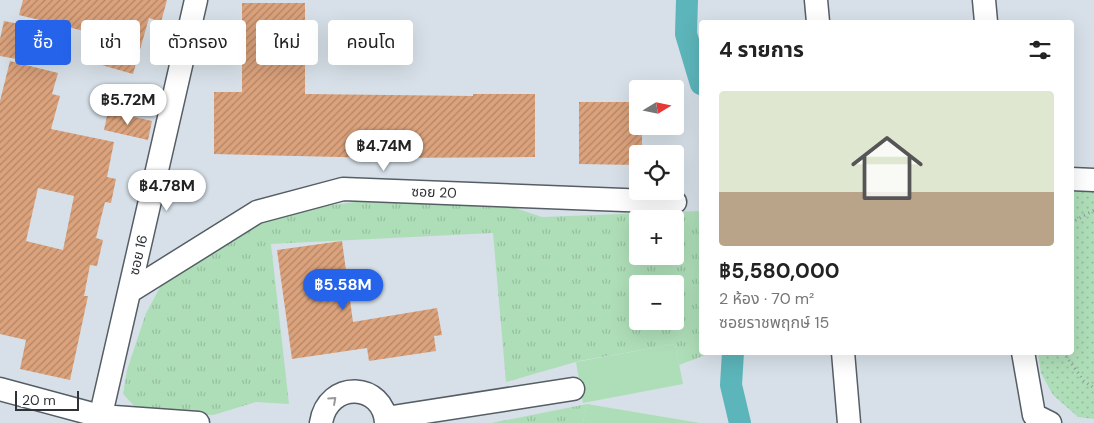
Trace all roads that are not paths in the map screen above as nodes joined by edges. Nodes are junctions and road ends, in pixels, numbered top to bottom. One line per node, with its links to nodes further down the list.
1 (196, 0): 9 (street, ซอย 16)
2 (816, 0): 4 (street)
3 (984, 0): 5 (street)
4 (818, 20)
5 (986, 20)
6 (1074, 179): 7 (street)
7 (1094, 180)
8 (675, 202): 9 (street, ซอย 20)
9 (129, 292): 14 (street, ซอย 16)
10 (843, 355): 19 (street)
11 (1024, 355): 15 (street)
12 (0, 389): 14 (street)
13 (572, 389): 16 (street)
14 (100, 420): 17 (street)
15 (1039, 420)
16 (386, 421): 18 (street, one-way to 16)
17 (198, 423)
18 (322, 423)
19 (849, 423)

